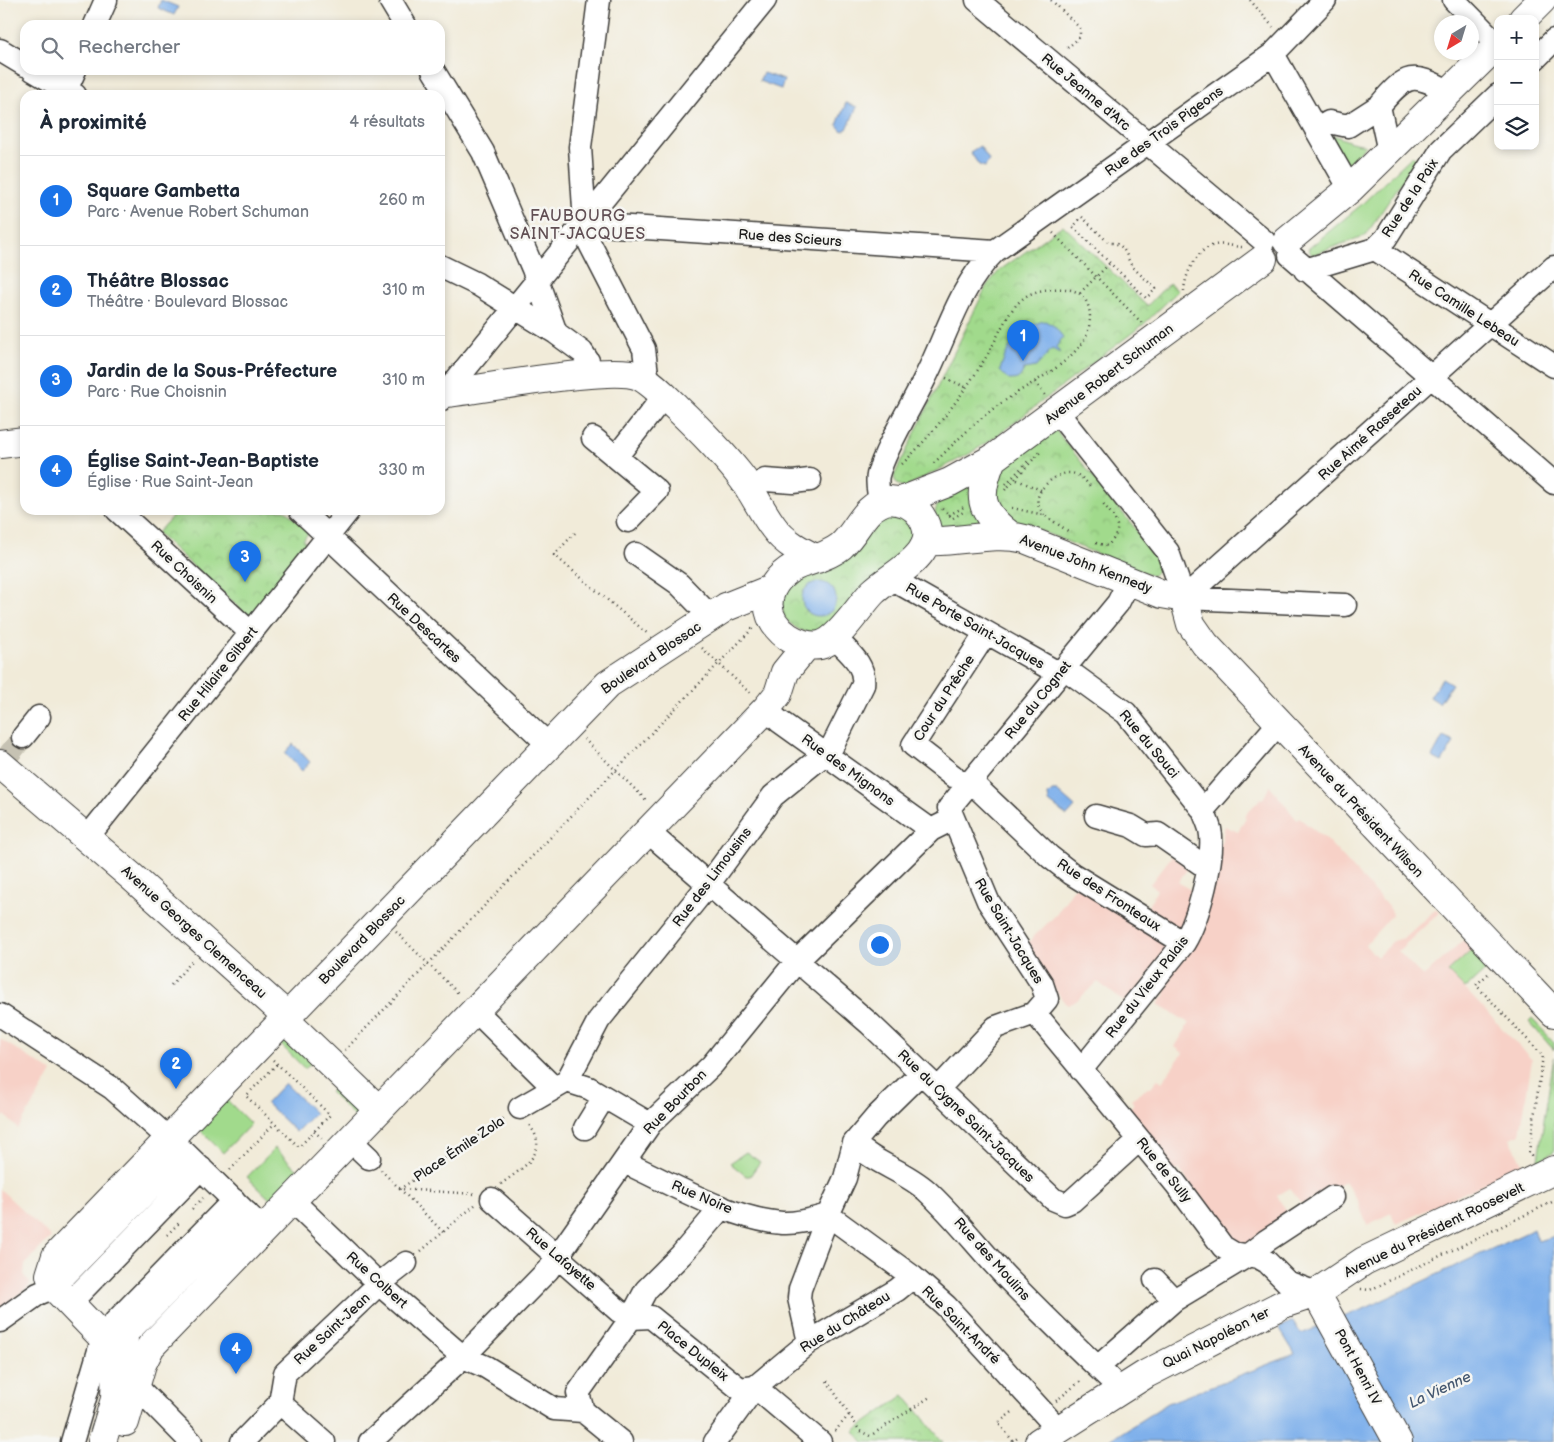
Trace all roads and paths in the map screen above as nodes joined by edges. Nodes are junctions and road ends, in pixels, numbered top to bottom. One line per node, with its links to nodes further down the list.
1 (106, 0): 12 (street)
2 (390, 0): 13 (street)
3 (599, 0): 33 (street)
4 (765, 0): 33 (street)
5 (977, 0): 21 (street, Rue Jeanne d'Arc)
6 (1051, 0): 21 (path)
7 (1250, 0): 16 (path)
8 (1325, 0): 16 (street, Rue des Trois Pigeons)
9 (1454, 0): 14 (street)
10 (1542, 0): 11 (main road)
11 (1527, 15)
12 (96, 20)
13 (402, 20)
14 (1494, 40)
15 (1554, 40): 19 (street)
16 (1280, 48): 28 (street); 29 (street, Rue des Trois Pigeons)
17 (1494, 48): 25 (main road, Avenue Robert Schuman)
18 (0, 50): 20 (street)
19 (1539, 55)
20 (20, 62)
21 (1053, 64): 29 (street, Rue Jeanne d'Arc)
22 (46, 75): 24 (street)
23 (436, 75): 41 (street)
24 (72, 85)
25 (1450, 92): 27 (street); 30 (main road, Avenue Robert Schuman)
26 (1494, 99): 34 (street, Rue de la Paix)
27 (1379, 106): 28 (street); 30 (street)
28 (1316, 130): 31 (street)
29 (1148, 143): 32 (street, Rue des Trois Pigeons); 36 (street, Rue Jeanne d'Arc)
30 (1388, 152): 31 (main road, Avenue Robert Schuman)
31 (1350, 189): 36 (main road, Avenue Robert Schuman)
32 (1040, 219): 35 (street, Rue des Trois Pigeons); 40 (path)
33 (585, 224): 35 (street, Rue des Scieurs); 41 (street); 51 (street)
34 (1374, 249): 36 (street, Rue de la Paix); 45 (street, Rue Camille Lebeau)
35 (995, 251): 69 (street, Rue des Trois Pigeons)
36 (1282, 253): 49 (street, Rue Jeanne d'Arc); 54 (main road, Avenue Robert Schuman)
37 (1110, 263): 37 (path); 40 (path)
38 (1554, 267): 45 (street, Rue Aimé Rasseteau)
39 (445, 268): 43 (street)
40 (1097, 276): 42 (path); 44 (path)
41 (537, 280): 43 (street); 46 (street)
42 (1080, 293): 50 (path); 60 (path)
43 (515, 307): 46 (street); 52 (street)
44 (1144, 324)
45 (1489, 325): 47 (street, Rue Camille Lebeau); 49 (street, Rue Aimé Rasseteau)
46 (556, 333): 48 (street)
47 (1554, 366)
48 (591, 374): 51 (main road); 53 (main road)
49 (1430, 378): 63 (street, Rue Jeanne d'Arc); 86 (street, Rue Aimé Rasseteau)
50 (1035, 382): 54 (path); 69 (path)
51 (656, 389): 58 (street); 64 (main road)
52 (445, 392)
53 (445, 396)
54 (1052, 405): 59 (main road, Avenue Robert Schuman); 86 (street)
55 (593, 438): 58 (street)
56 (20, 442): 57 (main road)
57 (0, 444)
58 (616, 457): 74 (street)
59 (992, 460): 69 (main road, Avenue Robert Schuman); 78 (main road)
60 (898, 467)
61 (1017, 479): 65 (path)
62 (810, 480): 64 (street)
63 (1554, 483)
64 (751, 488): 75 (main road)
65 (1041, 490): 66 (path); 73 (path)
66 (1093, 490)
67 (1098, 496): 80 (path)
68 (1005, 505): 73 (path)
69 (924, 507): 78 (main road, Avenue John Kennedy); 82 (main road, Boulevard Blossac); 83 (main road)
70 (122, 515): 90 (street, Rue Choisnin)
71 (305, 515): 77 (street, Rue Descartes)
72 (345, 515): 77 (street, Rue Hilaire Gilbert)
73 (1044, 515): 79 (path)
74 (628, 522)
75 (774, 528): 82 (main road); 85 (main road)
76 (575, 533): 94 (path)
77 (327, 536): 90 (street, Rue Hilaire Gilbert); 102 (street, Rue Descartes)
78 (1011, 536): 84 (main road, Avenue John Kennedy)
79 (1077, 536)
80 (1092, 542)
81 (636, 554): 88 (street)
82 (817, 559): 85 (main road, Boulevard Blossac)
83 (890, 578): 91 (street, Rue Porte Saint-Jacques); 92 (main road)
84 (1129, 581): 86 (main road, Avenue John Kennedy); 96 (street, Rue du Cognet)
85 (774, 583): 88 (main road, Boulevard Blossac); 93 (main road)
86 (1184, 598): 87 (street); 99 (main road, Avenue du Président Wilson)
87 (1345, 605)
88 (700, 624): 94 (main road, Boulevard Blossac); 95 (path)
89 (754, 627): 95 (path)
90 (251, 633): 112 (street, Rue Hilaire Gilbert)
91 (986, 633): 96 (street, Rue Porte Saint-Jacques); 106 (street, Cour du Prêche)
92 (835, 638): 93 (main road); 103 (street, Rue des Limousins)
93 (807, 645): 97 (main road)
94 (663, 648): 100 (main road, Boulevard Blossac)
95 (719, 663): 97 (path); 105 (path)
96 (1062, 671): 106 (street, Rue du Cognet); 107 (street, Rue du Souci)
97 (766, 709): 103 (street, Rue des Mignons); 110 (main road)
98 (39, 717): 101 (street)
99 (1279, 723): 107 (street); 118 (main road, Avenue du Président Wilson)
100 (568, 724): 102 (main road, Boulevard Blossac); 105 (path)
101 (23, 736)
102 (549, 746): 115 (main road, Boulevard Blossac)
103 (826, 754): 111 (street, Rue des Mignons); 114 (street, Rue des Limousins)
104 (3, 762): 112 (main road, Avenue Georges Clemenceau)
105 (616, 771): 110 (path); 120 (path)
106 (962, 780): 109 (street, Rue du Cognet); 116 (street, Rue des Fronteaux)
107 (1203, 810): 113 (street, Rue du Vieux Palais)
108 (1096, 816): 113 (street)
109 (953, 819): 111 (street, Rue Bourbon); 123 (street, Rue Saint-Jacques)
110 (655, 823): 114 (street, Rue du Cygne Saint-Jacques); 122 (main road)
111 (931, 830): 119 (street, Rue Bourbon)
112 (86, 838): 117 (main road, Avenue Georges Clemenceau)
113 (1207, 868): 116 (street, Rue du Vieux Palais)
114 (708, 886): 119 (street, Rue du Cygne Saint-Jacques); 131 (street, Rue des Limousins)
115 (382, 919): 120 (path); 126 (main road, Boulevard Blossac)
116 (1184, 943): 129 (street, Rue du Vieux Palais)
117 (209, 945): 121 (path); 126 (main road, Avenue Georges Clemenceau)
118 (1504, 959): 124 (main road, Avenue du Président Wilson); 145 (path)
119 (796, 962): 130 (street, Rue du Cygne Saint-Jacques); 137 (street, Rue Bourbon)
120 (429, 965): 122 (path); 128 (path)
121 (170, 985)
122 (475, 1010): 131 (street); 135 (main road)
123 (1035, 1013): 129 (street, Rue de Sully); 132 (street)
124 (1554, 1013)
125 (0, 1015): 142 (street)
126 (285, 1020): 127 (main road, Boulevard Blossac); 128 (main road, Avenue Georges Clemenceau)
127 (268, 1056): 136 (path); 136 (path); 142 (main road, Boulevard Blossac)
128 (332, 1064): 135 (main road, Avenue Georges Clemenceau)
129 (1081, 1070): 139 (street, Rue de Sully)
130 (921, 1073): 132 (street, Rue du Cygne Saint-Jacques); 140 (street)
131 (561, 1084): 133 (street); 134 (street)
132 (938, 1089): 139 (street, Rue du Cygne Saint-Jacques)
133 (604, 1097): 137 (street); 138 (street)
134 (519, 1109): 146 (path, Place Émile Zola); 147 (path, Place Émile Zola)
135 (379, 1110): 141 (main road)
136 (275, 1124): 144 (path)
137 (650, 1124): 143 (street, Rue Bourbon)
138 (585, 1128)
139 (1139, 1140): 161 (street, Rue de Sully)
140 (854, 1143): 154 (street); 175 (street, Rue des Moulins)
141 (360, 1149): 146 (path, Place Émile Zola); 149 (main road)
142 (185, 1154): 153 (street); 155 (street); 168 (main road, Boulevard Blossac)
143 (624, 1162): 151 (street, Rue Noire); 160 (street, Rue Bourbon)
144 (229, 1171)
145 (1550, 1183): 163 (main road, Avenue du Président Roosevelt); 163 (path)
146 (400, 1188): 147 (path, Place Émile Zola); 157 (path, Place Émile Zola)
147 (490, 1197): 157 (path, Place Émile Zola); 160 (street, Rue Lafayette)
148 (1333, 1197): 161 (street)
149 (293, 1201): 153 (main road); 166 (street, Rue Colbert)
150 (198, 1202): 152 (path)
151 (722, 1207): 154 (street, Rue Noire); 170 (street)
152 (192, 1209)
153 (248, 1214): 159 (street); 172 (main road)
154 (828, 1215): 164 (street, Rue Saint-André); 173 (street)
155 (151, 1218): 158 (path); 168 (street)
156 (178, 1223): 158 (path)
157 (444, 1232): 162 (path)
158 (167, 1235): 159 (path)
159 (184, 1252): 172 (street)
160 (558, 1256): 170 (street, Rue Lafayette); 174 (street, Rue Bourbon)
161 (1247, 1256): 167 (street, Rue de Sully); 169 (street)
162 (406, 1263): 166 (street, Rue Saint-Jean)
163 (1347, 1270): 167 (main road, Avenue du Président Roosevelt)
164 (913, 1277): 173 (street, Rue du Château); 185 (street, Rue Saint-André)
165 (1155, 1280): 169 (street)
166 (379, 1284): 174 (street, Rue Colbert); 181 (street, Rue Saint-Jean)
167 (1316, 1293): 179 (main road, Quai Napoléon 1er); 197 (main road, Pont Henri IV)
168 (61, 1296): 171 (street); 172 (main road)
169 (1174, 1300): 175 (street)
170 (631, 1318): 178 (street, Place Dupleix); 183 (street)
171 (0, 1320)
172 (121, 1340): 177 (main road); 187 (street); 188 (main road); 189 (street)
173 (809, 1342): 178 (street, Rue du Château)
174 (463, 1357): 183 (street, Rue Colbert); 194 (street, Rue Bourbon)
175 (1098, 1367): 179 (street, Rue des Moulins); 185 (path)
176 (827, 1382): 184 (path)
177 (136, 1386): 190 (main road); 191 (street)
178 (755, 1387): 186 (street); 196 (street)
179 (1118, 1390): 185 (main road, Quai Napoléon 1er)
180 (930, 1398): 184 (path)
181 (280, 1403): 192 (street); 193 (street)
182 (1016, 1410): 185 (path)
183 (583, 1411): 195 (street)
184 (849, 1415): 186 (path)
185 (1038, 1431)
186 (828, 1436)
187 (72, 1442)
188 (102, 1442)
189 (110, 1442)
190 (119, 1442)
191 (191, 1442)
192 (242, 1442)
193 (324, 1442)
194 (370, 1442)
195 (621, 1442)
196 (715, 1442)
197 (1398, 1442)

